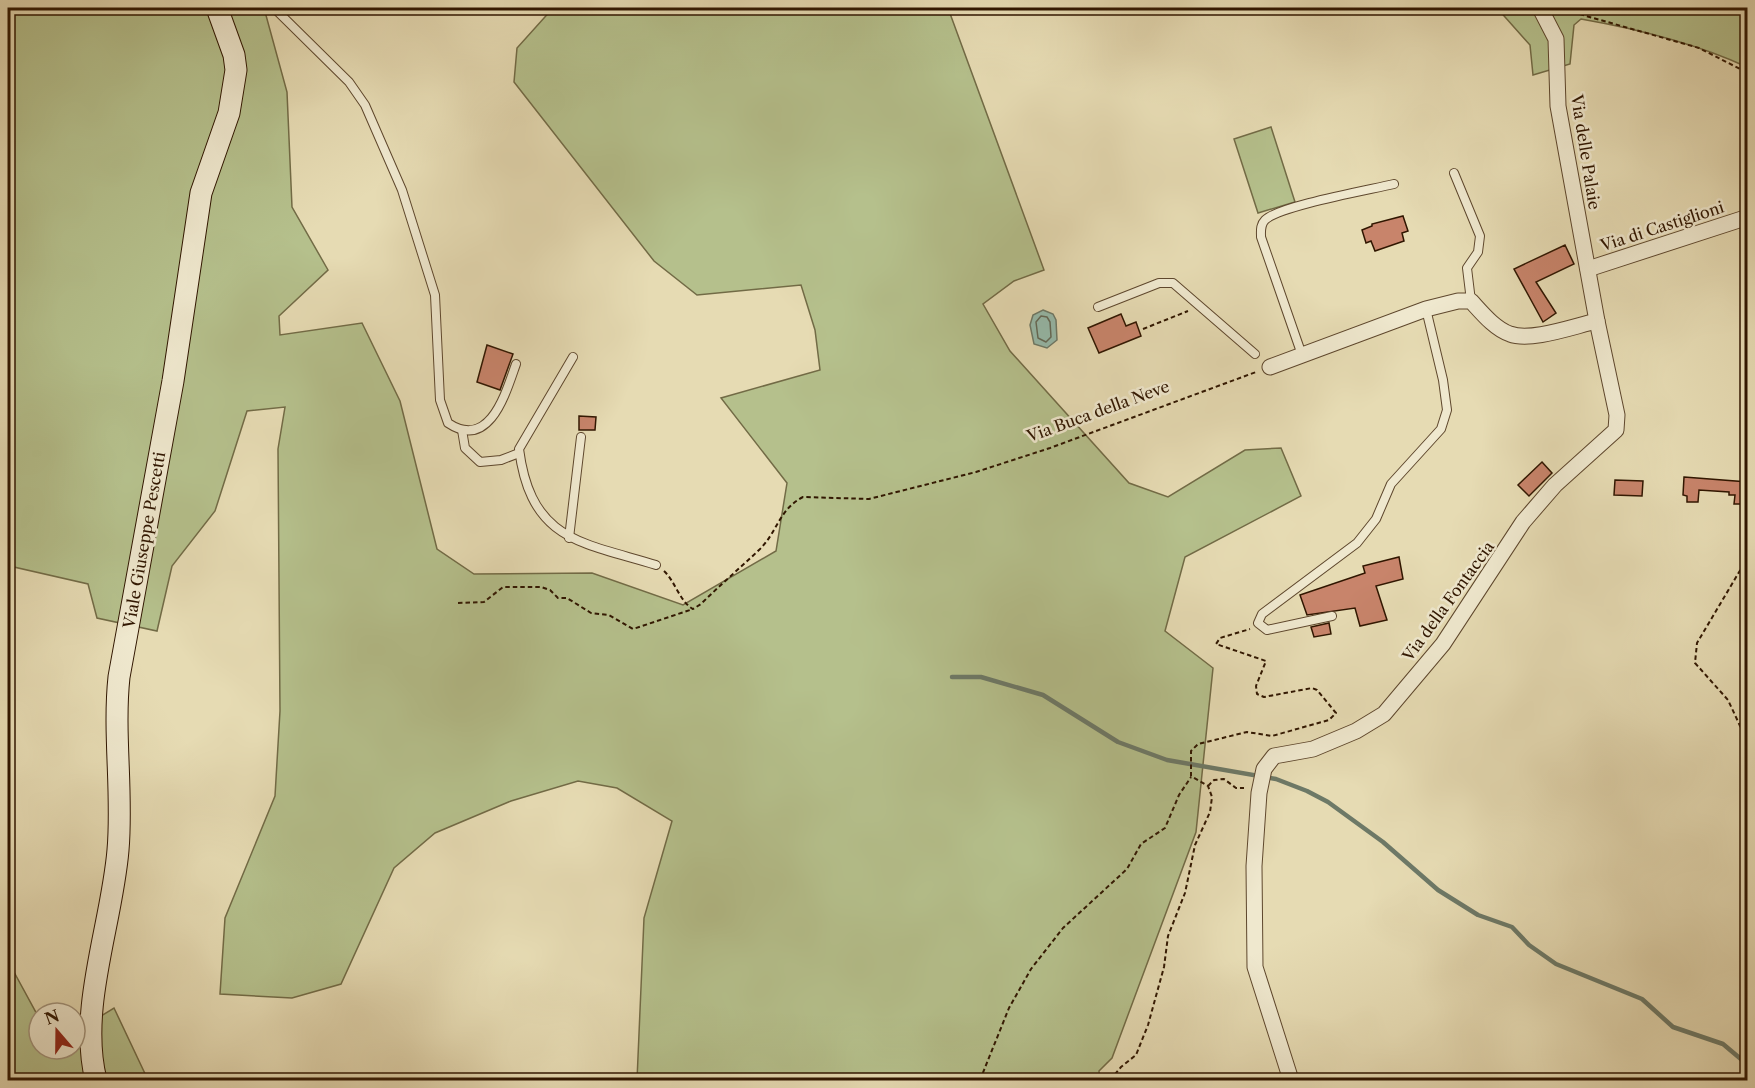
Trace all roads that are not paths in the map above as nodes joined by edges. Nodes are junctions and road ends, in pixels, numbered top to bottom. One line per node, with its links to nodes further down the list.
1 (217, 8): 23 (street, Viale Giuseppe Pescetti)
2 (274, 8): 17 (lane)
3 (1540, 8): 7 (street, Via delle Palaie)
4 (1454, 173): 8 (lane)
5 (1394, 184): 13 (lane)
6 (1748, 217): 7 (street, Via di Castiglioni)
7 (1588, 269): 11 (street, Via della Fontaccia)
8 (1471, 301): 10 (street); 11 (street)
9 (1098, 307): 12 (lane)
10 (1426, 309): 13 (street); 22 (lane)
11 (1597, 321): 24 (street, Via della Fontaccia)
12 (1255, 354)
13 (1302, 355): 16 (street)
14 (573, 357): 19 (lane)
15 (516, 364): 17 (lane)
16 (1267, 364)
17 (462, 430): 19 (lane)
18 (581, 436): 20 (lane)
19 (519, 453): 20 (lane)
20 (569, 538): 21 (lane)
21 (656, 565)
22 (1332, 616)
23 (98, 1078)
24 (1291, 1080)

